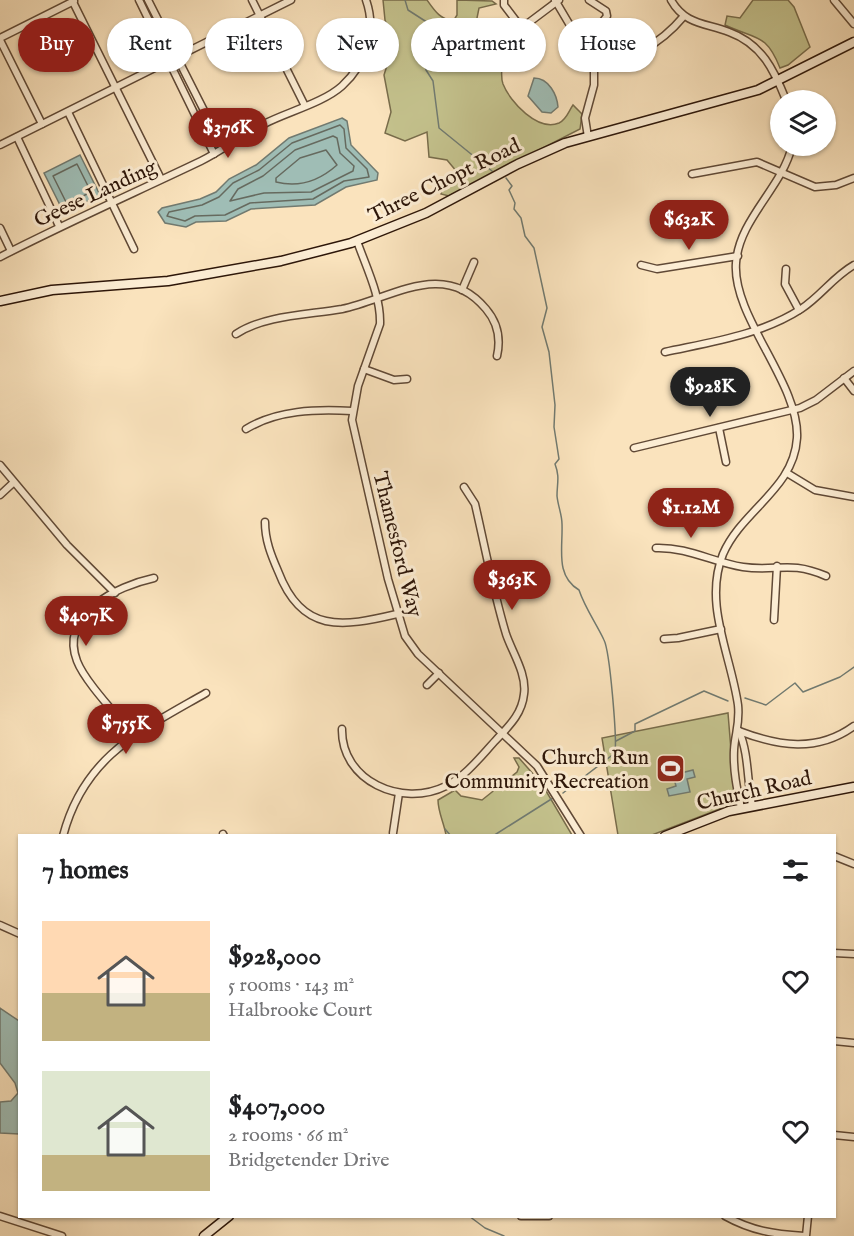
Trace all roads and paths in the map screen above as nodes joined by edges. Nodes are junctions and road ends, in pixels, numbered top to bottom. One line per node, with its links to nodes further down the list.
1 (139, 0): 14 (street)
2 (148, 0): 15 (street)
3 (252, 0): 12 (street)
4 (291, 0): 12 (street)
5 (366, 0): 30 (street, Geese Landing)
6 (504, 0): 11 (street)
7 (589, 0): 17 (street)
8 (670, 0): 13 (street)
9 (834, 0): 18 (street)
10 (74, 1): 19 (street); 28 (street)
11 (557, 1): 16 (street)
12 (260, 15): 22 (street); 30 (street)
13 (684, 16): 20 (street); 27 (street)
14 (148, 18)
15 (157, 18)
16 (567, 18)
17 (605, 18)
18 (854, 24)
19 (0, 39): 32 (street)
20 (657, 41)
21 (854, 42): 27 (main road, Three Chopt Road)
22 (193, 48)
23 (145, 72): 28 (street)
24 (175, 72): 37 (street)
25 (185, 72): 36 (street)
26 (594, 72): 34 (street)
27 (779, 81): 29 (street); 34 (main road, Three Chopt Road)
28 (116, 87): 31 (street); 42 (street)
29 (782, 90)
30 (304, 104): 36 (street, Geese Landing)
31 (68, 112): 32 (street); 43 (street)
32 (42, 124): 33 (street)
33 (17, 137): 35 (street); 44 (street)
34 (588, 137): 46 (main road, Three Chopt Road)
35 (0, 145)
36 (223, 148): 37 (street, Geese Landing)
37 (214, 154): 42 (street, Geese Landing)
38 (788, 156): 39 (street)
39 (782, 172): 40 (street); 41 (street); 49 (street)
40 (692, 174)
41 (854, 178)
42 (161, 179): 43 (street, Geese Landing)
43 (110, 201): 44 (street, Geese Landing); 47 (street)
44 (59, 226): 48 (street, Geese Landing)
45 (0, 228): 48 (street)
46 (357, 241): 56 (street, Thamesford Way); 57 (main road, Three Chopt Road)
47 (134, 249)
48 (11, 251): 50 (street, Geese Landing)
49 (738, 256): 52 (street); 59 (street)
50 (0, 257)
51 (474, 262): 55 (street)
52 (641, 265)
53 (854, 265): 58 (street)
54 (786, 269): 58 (street)
55 (462, 290): 56 (street); 62 (street)
56 (376, 299): 60 (street); 63 (street, Thamesford Way)
57 (0, 301)
58 (799, 310): 59 (street)
59 (757, 330): 61 (street); 68 (street)
60 (236, 334)
61 (665, 352)
62 (498, 356)
63 (364, 369): 66 (street); 69 (street, Thamesford Way)
64 (854, 371): 65 (street)
65 (844, 378): 67 (street); 68 (street)
66 (407, 379)
67 (854, 391)
68 (792, 410): 70 (street); 75 (street)
69 (352, 411): 71 (street); 87 (street, Thamesford Way)
70 (719, 428): 72 (street); 73 (street)
71 (246, 429)
72 (634, 448)
73 (726, 462)
74 (0, 465): 76 (street)
75 (787, 473): 79 (street); 82 (street)
76 (13, 483): 78 (street); 86 (street)
77 (464, 487): 97 (street)
78 (0, 495)
79 (854, 497)
80 (265, 522): 87 (street)
81 (656, 548): 82 (street)
82 (721, 561): 83 (street); 89 (street)
83 (777, 566): 84 (street); 88 (street)
84 (826, 576)
85 (154, 578): 86 (street)
86 (115, 593): 98 (street)
87 (397, 614): 91 (street, Thamesford Way)
88 (774, 620)
89 (721, 629): 90 (street); 96 (street)
90 (664, 639)
91 (439, 673): 92 (street); 97 (street, Thamesford Way)
92 (427, 685)
93 (206, 693): 98 (street)
94 (854, 726): 96 (street)
95 (342, 729): 100 (street)
96 (739, 730): 101 (street); 102 (street)
97 (503, 732): 100 (street); 105 (street, Thamesford Way)
98 (133, 735): 104 (street)
99 (854, 787): 101 (main road, Church Road)
100 (399, 793): 103 (street)
101 (752, 806): 102 (main road, Church Road)
102 (741, 808): 106 (main road, Church Road)
103 (393, 833)
104 (64, 834)
105 (581, 834)
106 (669, 834)
107 (836, 857): 108 (street)
108 (854, 864)
109 (0, 925): 110 (street)
110 (18, 933)
111 (836, 953): 112 (street)
112 (854, 954)
113 (836, 1041): 114 (street)
114 (854, 1043)
115 (836, 1136): 116 (street)
116 (854, 1137)
117 (0, 1216): 121 (street)
118 (226, 1218): 122 (main road)
119 (728, 1218): 123 (street)
120 (808, 1218): 123 (street)
121 (62, 1236)
122 (204, 1236)
123 (805, 1236)

